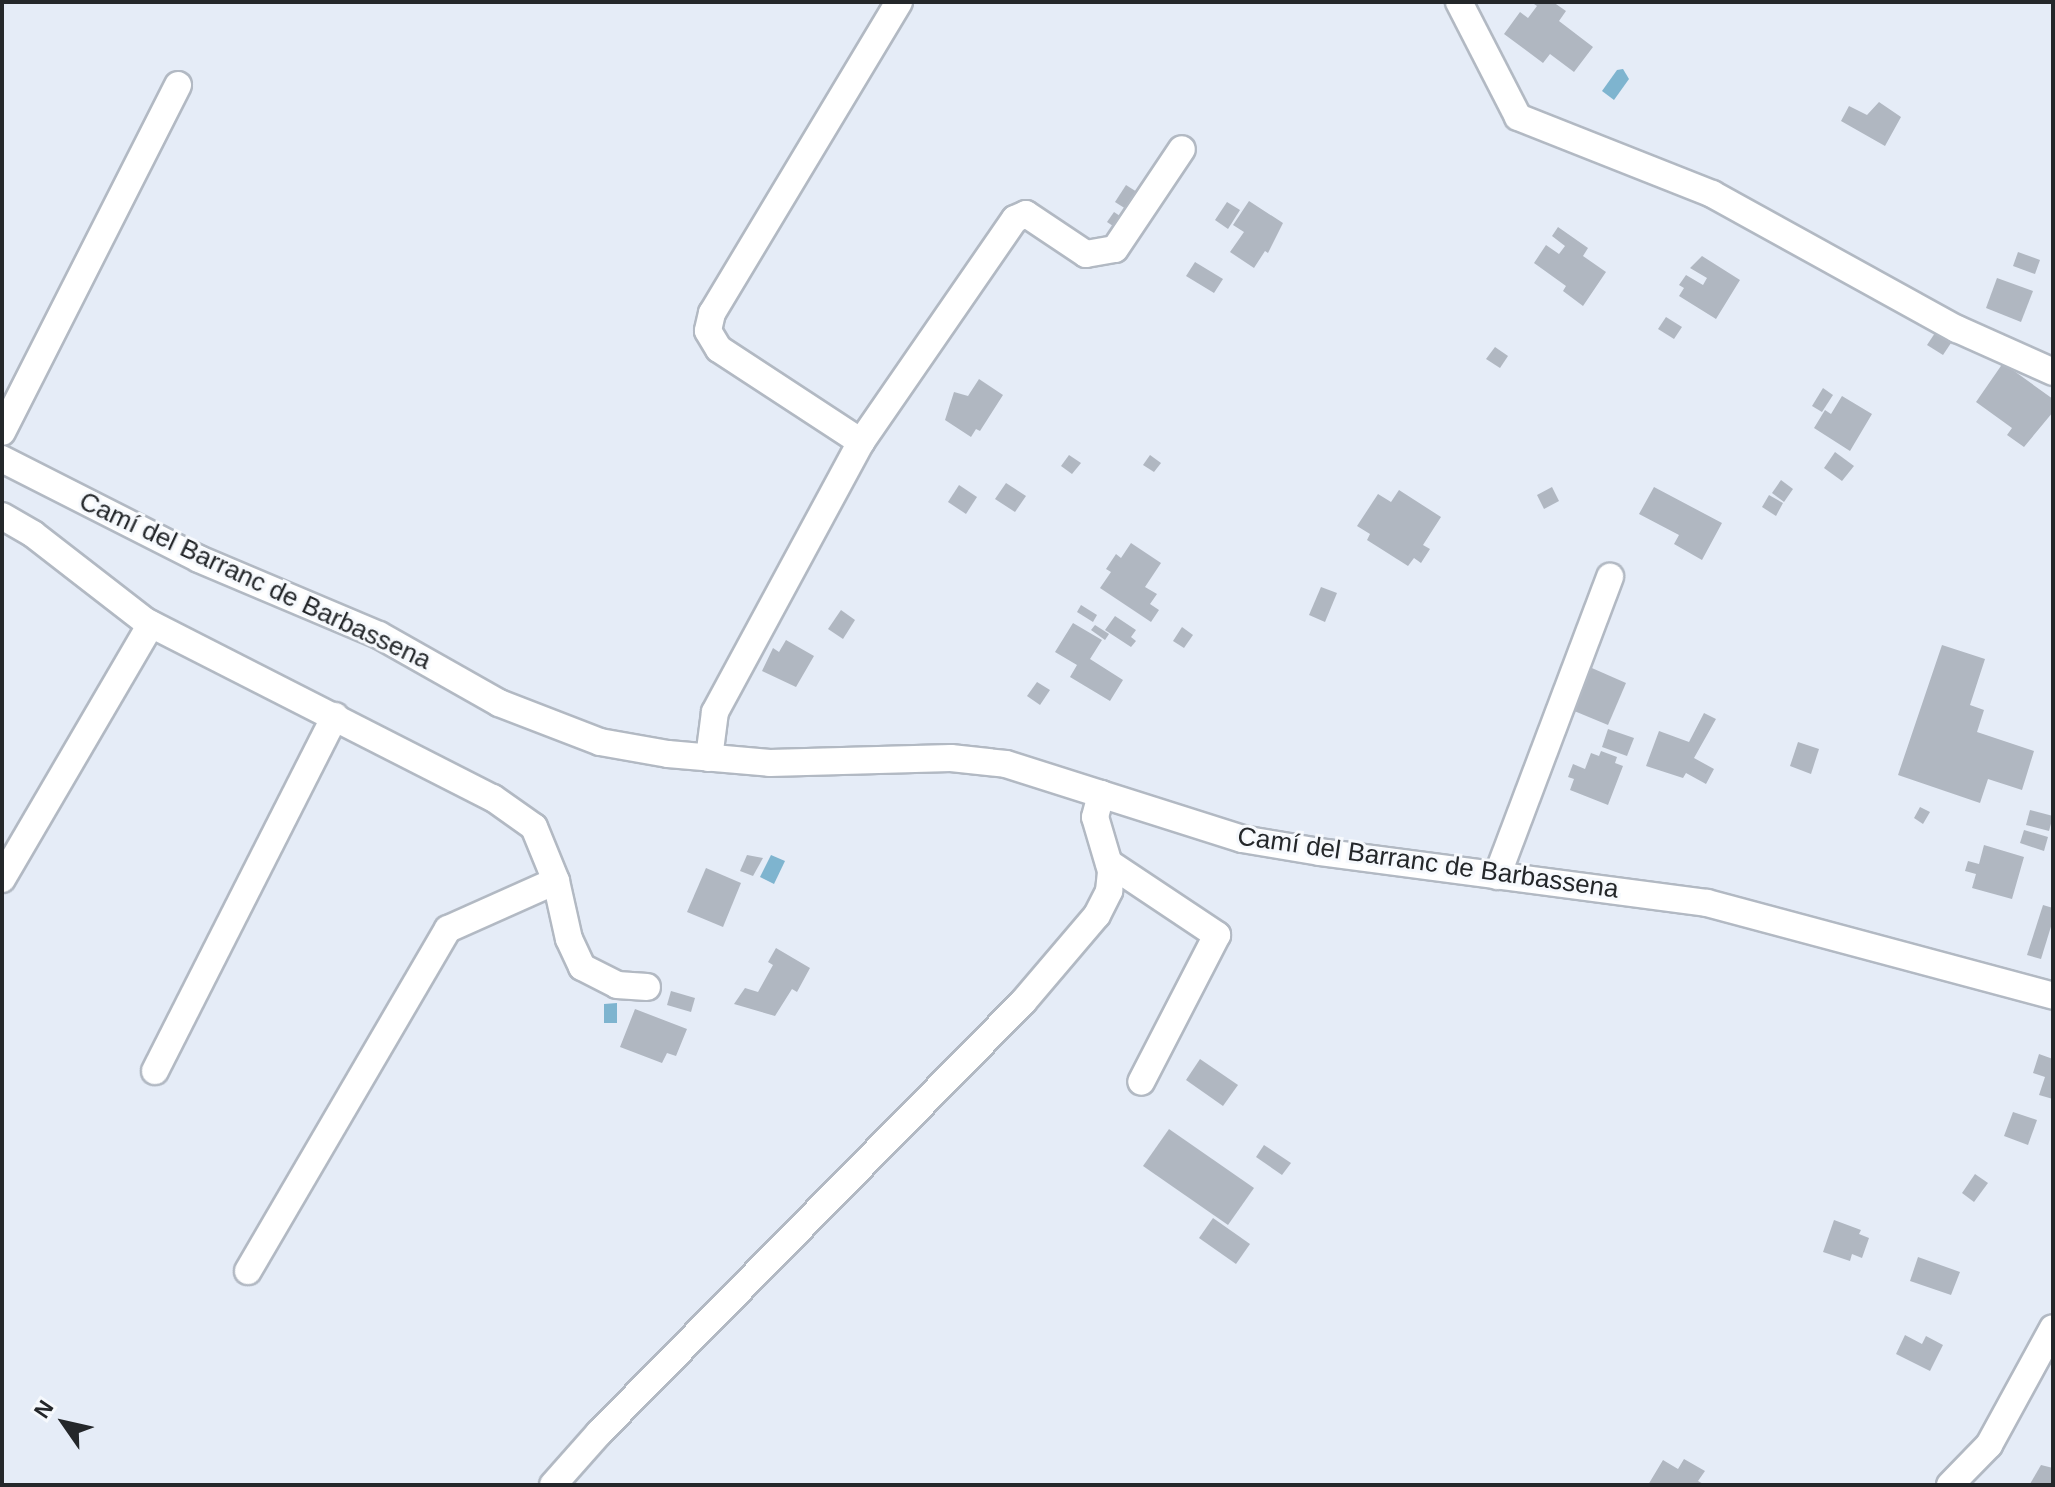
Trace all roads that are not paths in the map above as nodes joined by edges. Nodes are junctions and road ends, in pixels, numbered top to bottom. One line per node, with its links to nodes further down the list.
1 (899, 2): 7 (street)
2 (1459, 2): 5 (street)
3 (178, 85): 6 (street)
4 (1182, 149): 7 (street)
5 (2053, 372)
6 (2, 432)
7 (861, 442): 13 (street)
8 (2, 459): 13 (street, Camí del Barranc de Barbassena)
9 (2, 516): 11 (street)
10 (1610, 577): 16 (street)
11 (151, 624): 12 (street); 17 (street)
12 (335, 716): 18 (street); 21 (street)
13 (709, 758): 14 (street, Camí del Barranc de Barbassena)
14 (1101, 794): 15 (street); 16 (street, Camí del Barranc de Barbassena)
15 (1109, 863): 22 (street); 25 (street)
16 (1497, 876): 20 (street, Camí del Barranc de Barbassena)
17 (2, 879)
18 (556, 881): 19 (street); 23 (street)
19 (647, 987)
20 (2053, 996)
21 (155, 1071)
22 (1141, 1082)
23 (248, 1271)
24 (2053, 1328): 26 (street)
25 (553, 1485)
26 (1950, 1485)

